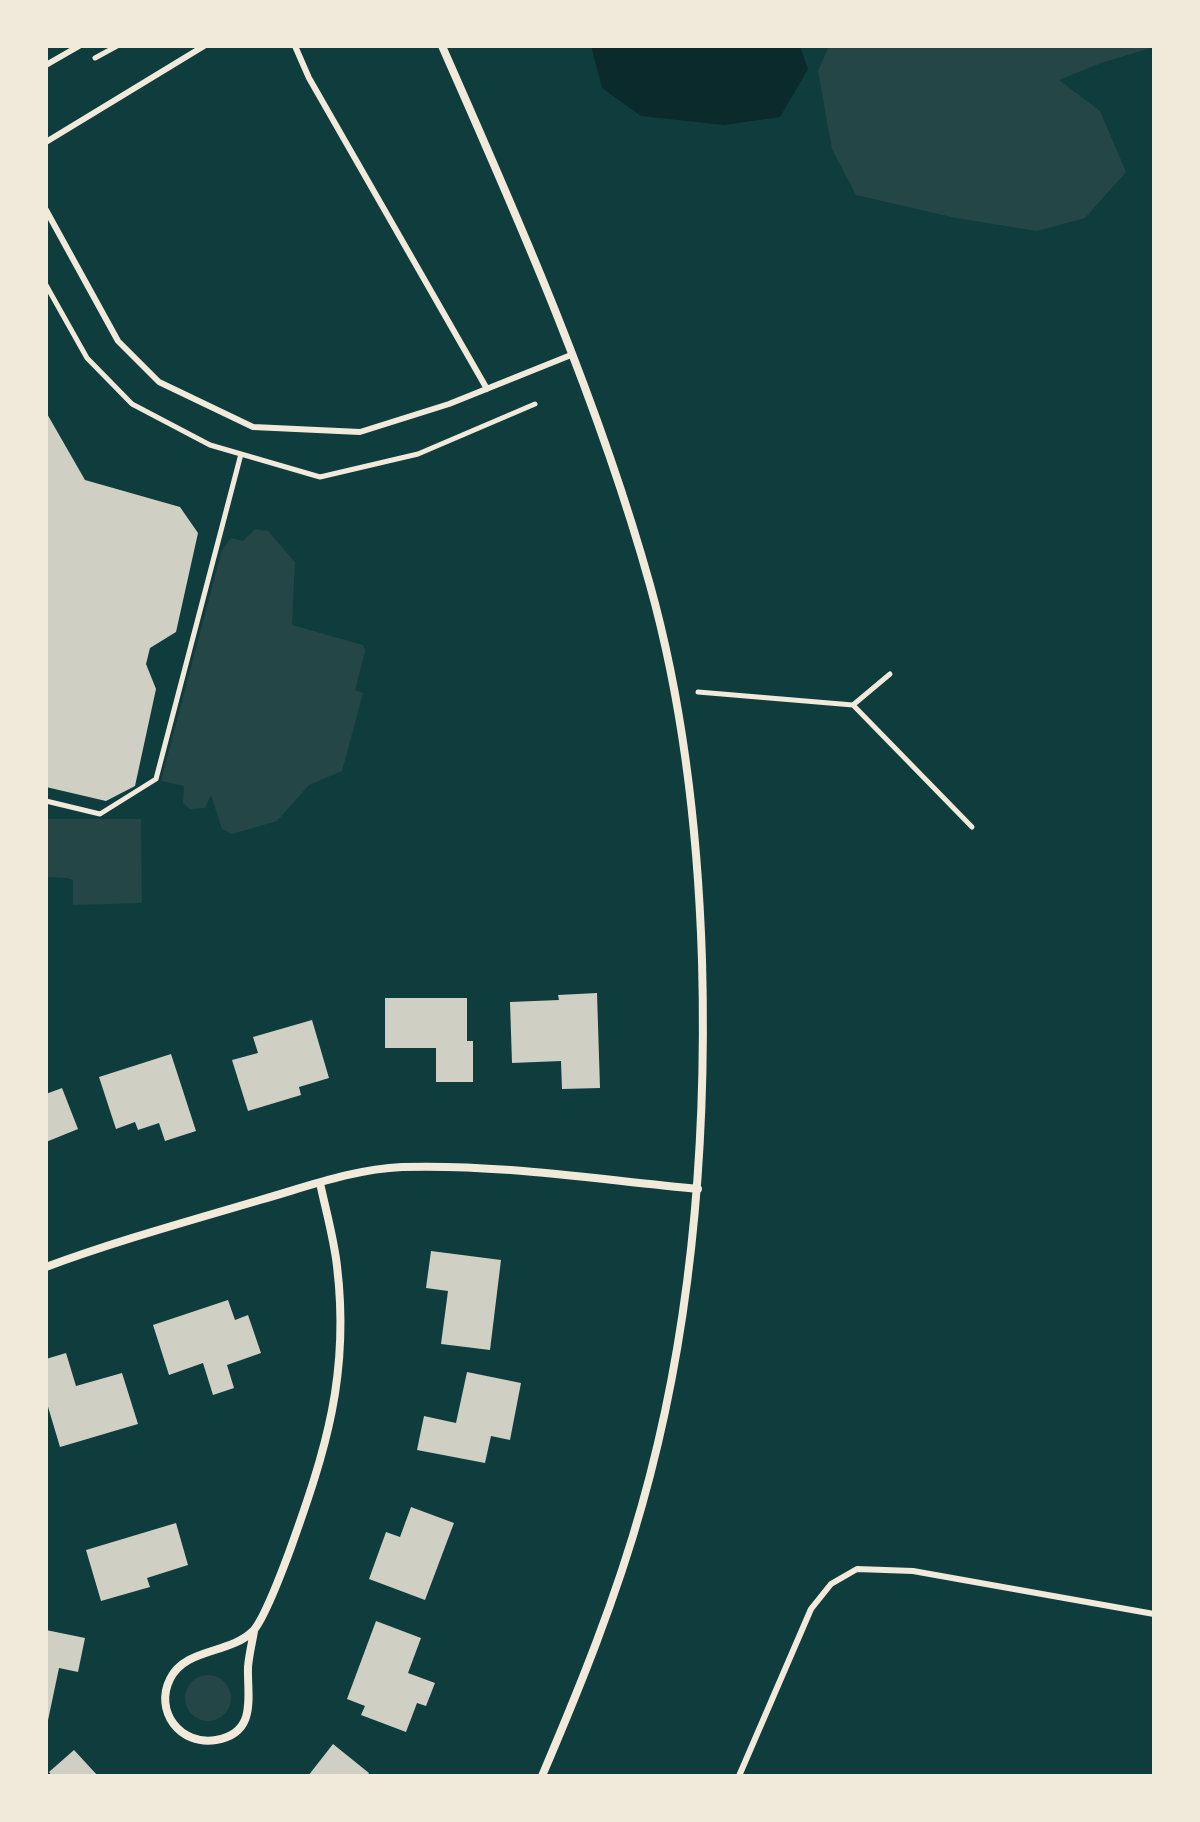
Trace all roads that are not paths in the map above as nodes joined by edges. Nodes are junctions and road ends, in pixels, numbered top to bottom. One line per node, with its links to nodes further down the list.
1 (79, 46): 5 (lane)
2 (204, 46): 6 (lane)
3 (295, 46): 9 (lane)
4 (442, 46): 8 (street)
5 (46, 65)
6 (46, 142)
7 (46, 210): 9 (lane)
8 (571, 355): 9 (lane); 11 (street)
9 (487, 389)
10 (320, 1183): 11 (street); 12 (street); 14 (street)
11 (698, 1189): 15 (street)
12 (46, 1267)
13 (1154, 1614): 16 (lane)
14 (254, 1631): 14 (street)
15 (542, 1776)
16 (739, 1776)

